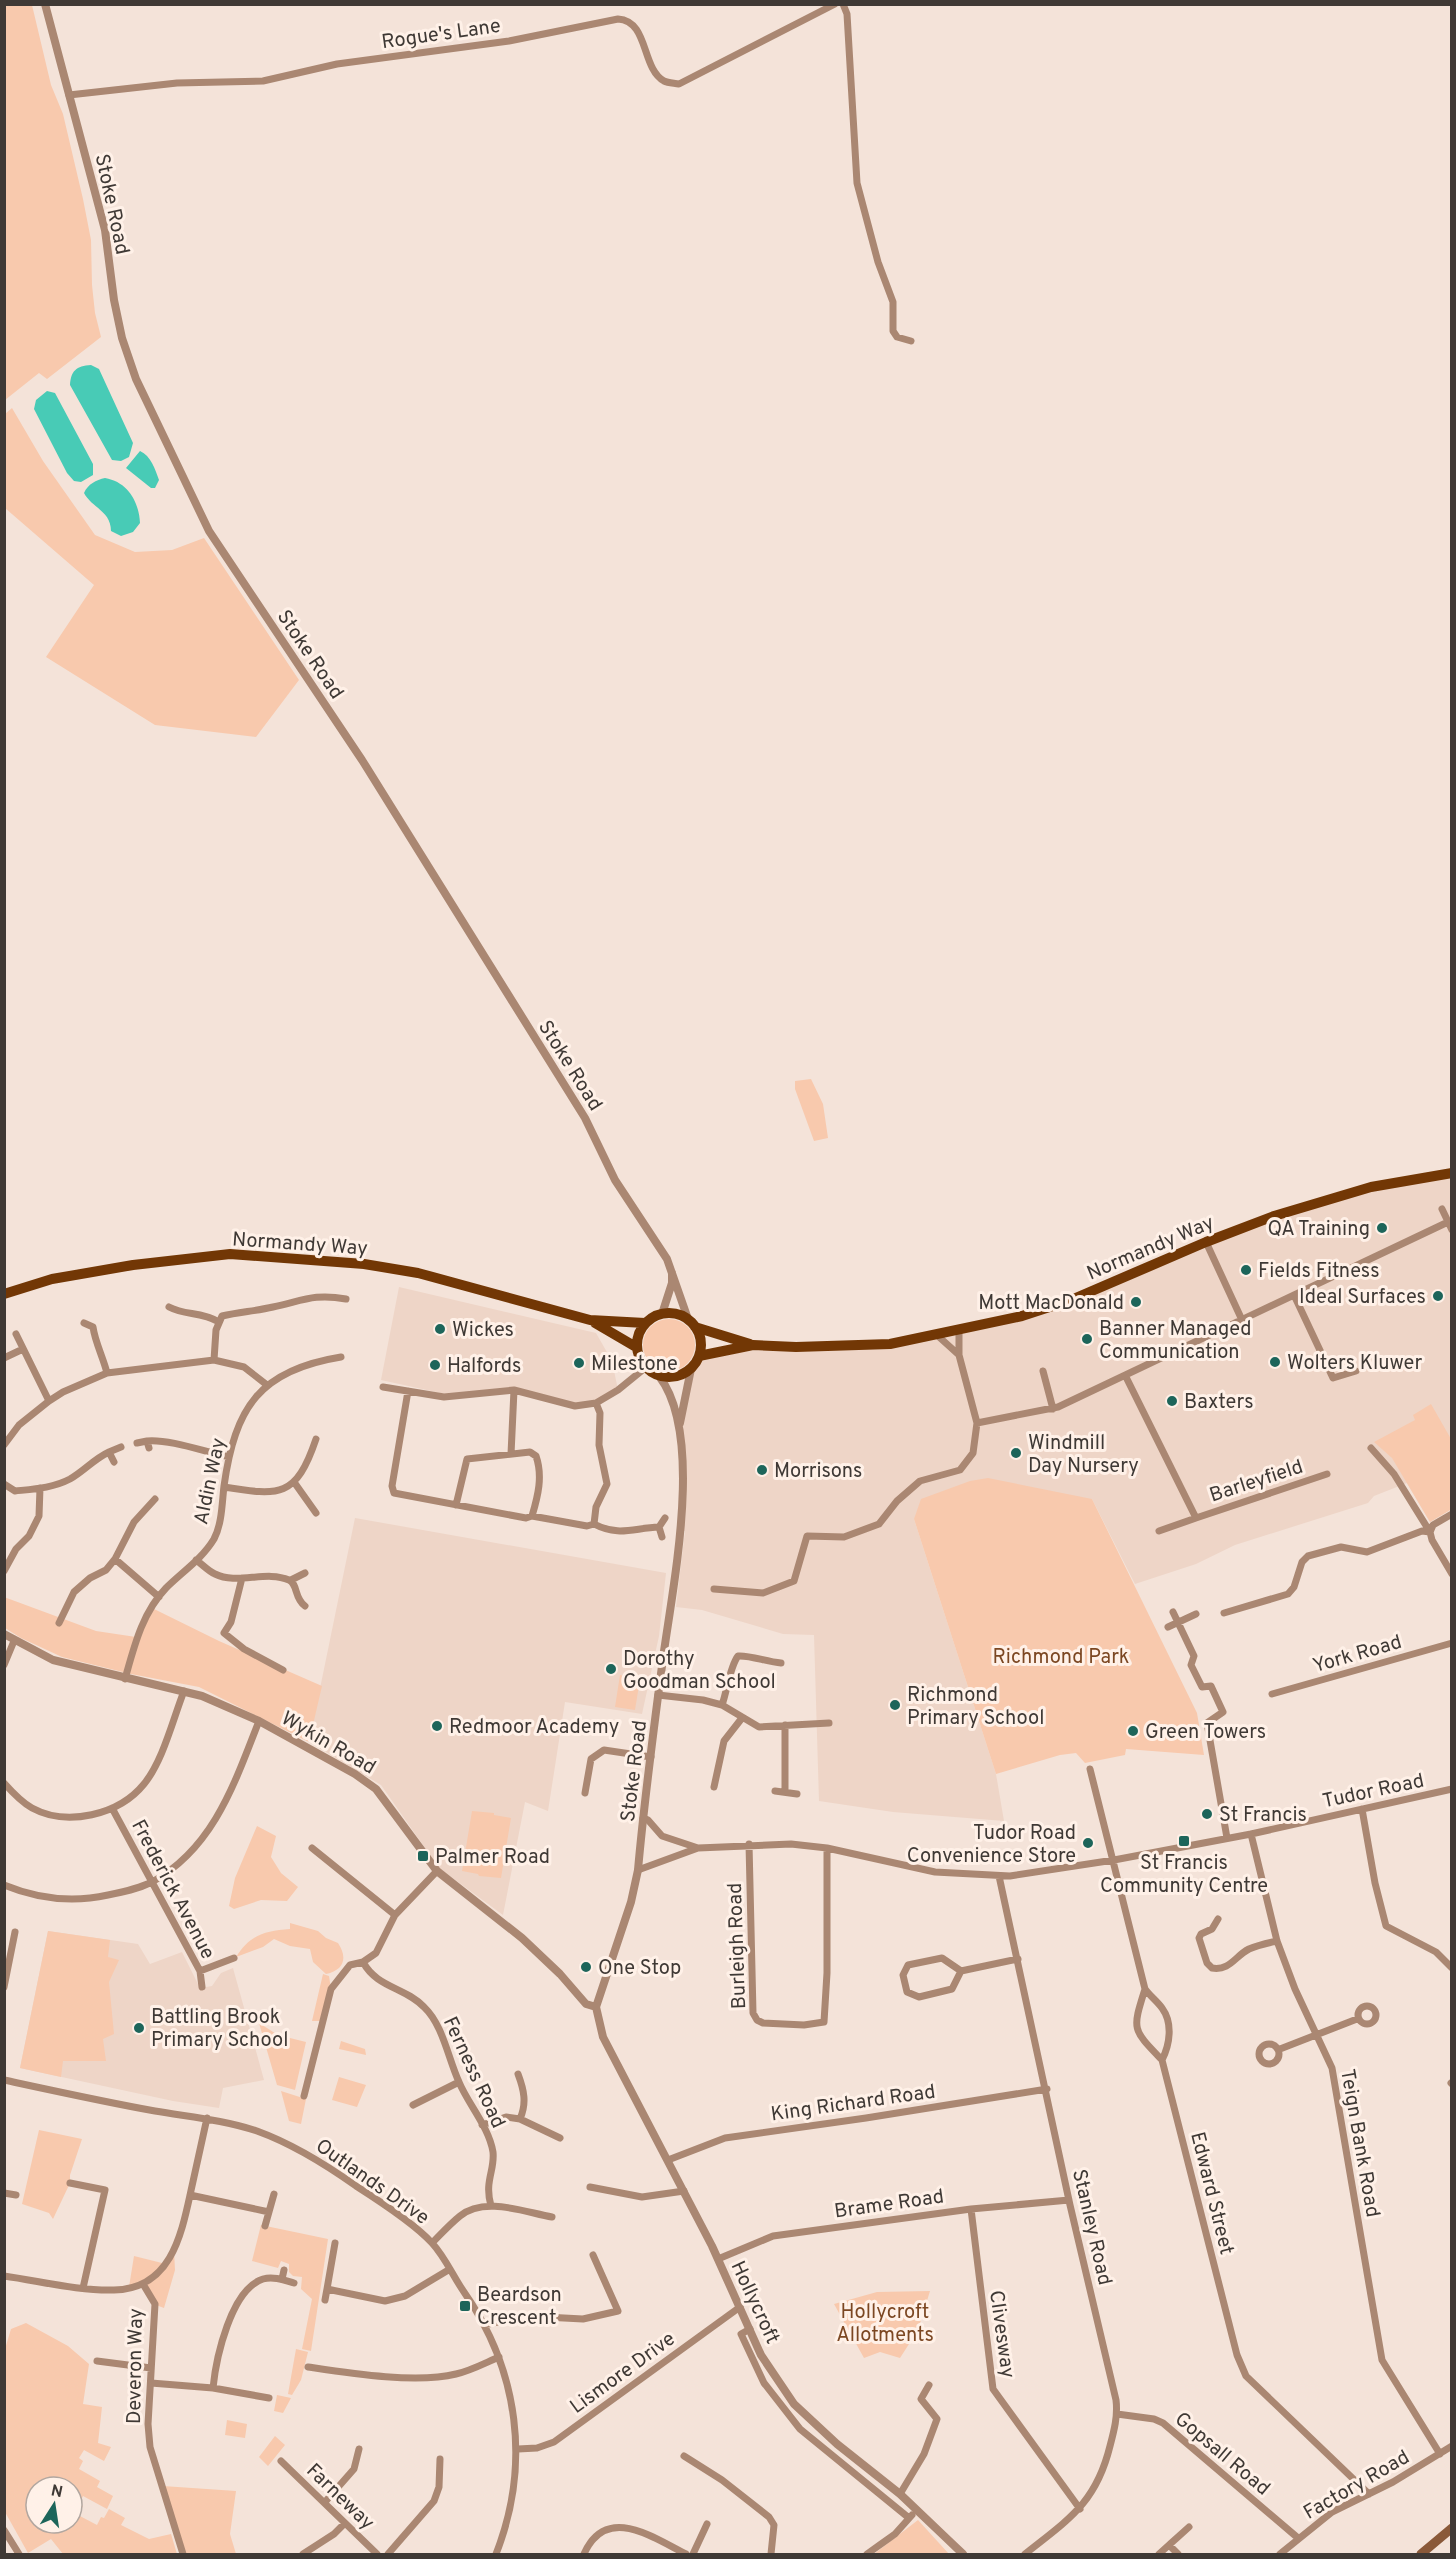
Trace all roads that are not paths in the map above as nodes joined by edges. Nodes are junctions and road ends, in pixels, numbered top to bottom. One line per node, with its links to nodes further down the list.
1 (45, 4): 4 (street, Stoke Road)
2 (835, 4): 4 (street, Rogue's Lane)
3 (843, 4): 5 (street)
4 (69, 95): 10 (street, Stoke Road)
5 (911, 341)
6 (1452, 1173): 9 (main road, Normandy Way)
7 (1442, 1209): 8 (street)
8 (1450, 1226): 12 (street)
9 (1206, 1242): 17 (street); 24 (main road, Normandy Way)
10 (672, 1270): 15 (street); 22 (street, Stoke Road)
11 (4, 1294): 16 (main road, Normandy Way)
12 (1294, 1295): 17 (street); 38 (street)
13 (346, 1299): 19 (street)
14 (169, 1307): 19 (street)
15 (662, 1314): 21 (main road); 22 (main road)
16 (590, 1320): 21 (main road, Normandy Way); 28 (main road, Normandy Way)
17 (1242, 1320): 41 (street)
18 (100, 1322): 23 (street)
19 (219, 1322): 34 (street)
20 (84, 1323): 23 (street)
21 (645, 1323): 28 (main road)
22 (692, 1323): 27 (main road, Normandy Way); 31 (main road)
23 (93, 1327): 39 (street)
24 (959, 1331): 26 (main road, Normandy Way); 30 (street)
25 (16, 1334): 29 (street)
26 (938, 1335): 27 (main road, Normandy Way); 30 (street)
27 (753, 1345): 31 (main road, Normandy Way)
28 (636, 1347): 35 (main road)
29 (23, 1348): 33 (street); 46 (street)
30 (959, 1355): 49 (street)
31 (699, 1356): 36 (main road)
32 (340, 1357): 42 (street, Aldin Way)
33 (4, 1358)
34 (214, 1360): 39 (street); 42 (street)
35 (645, 1368): 40 (main road); 47 (street)
36 (691, 1369): 40 (main road); 50 (street, Stoke Road)
37 (1043, 1371): 48 (street)
38 (1356, 1371)
39 (107, 1373): 46 (street)
40 (659, 1376): 50 (street, Stoke Road)
41 (1126, 1377): 48 (street); 71 (street, Barleyfield)
42 (267, 1385): 58 (street, Aldin Way)
43 (383, 1387): 45 (street)
44 (514, 1390): 45 (street); 47 (street); 57 (street)
45 (408, 1391): 66 (street)
46 (49, 1401): 53 (street)
47 (596, 1403): 72 (street)
48 (1053, 1408): 49 (street)
49 (977, 1423): 84 (street)
50 (679, 1426): 102 (street, Stoke Road)
51 (316, 1439): 61 (street)
52 (137, 1443): 58 (street)
53 (4, 1445)
54 (121, 1447): 56 (street)
55 (1371, 1448): 75 (street)
56 (109, 1452): 59 (street); 64 (street)
57 (511, 1454): 66 (street); 69 (street)
58 (229, 1457): 63 (street, Aldin Way)
59 (114, 1462)
60 (1327, 1474): 71 (street, Barleyfield)
61 (294, 1482): 63 (street); 67 (street)
62 (4, 1484): 64 (street)
63 (224, 1487): 78 (street, Aldin Way)
64 (40, 1488): 79 (street)
65 (155, 1499): 77 (street)
66 (456, 1505): 69 (street)
67 (316, 1513)
68 (1452, 1514): 75 (street)
69 (532, 1516): 72 (street)
70 (665, 1518): 73 (street)
71 (1196, 1518): 74 (street, Barleyfield)
72 (594, 1524): 73 (street)
73 (659, 1527): 76 (street)
74 (1159, 1531)
75 (1430, 1532): 81 (street); 88 (street)
76 (662, 1537)
77 (115, 1559): 85 (street); 90 (street)
78 (196, 1560): 82 (street); 85 (street, Aldin Way)
79 (4, 1571)
80 (305, 1573): 83 (street)
81 (1452, 1574)
82 (242, 1578): 83 (street); 98 (street)
83 (291, 1581): 86 (street)
84 (714, 1589)
85 (159, 1597): 99 (street, Aldin Way)
86 (305, 1606)
87 (1173, 1612): 91 (street)
88 (1224, 1612)
89 (1196, 1614): 91 (street)
90 (59, 1623)
91 (1178, 1623): 92 (street); 121 (street)
92 (1168, 1627)
93 (4, 1634): 94 (street, Wykin Road)
94 (14, 1641): 97 (street); 99 (street, Wykin Road)
95 (1452, 1643): 101 (street, York Road)
96 (781, 1663): 103 (street)
97 (4, 1665)
98 (283, 1670)
99 (125, 1679): 100 (street, Wykin Road)
100 (184, 1691): 105 (street, Wykin Road); 117 (street)
101 (1272, 1694)
102 (658, 1695): 103 (street); 108 (street, Stoke Road)
103 (722, 1705): 104 (street)
104 (742, 1718): 107 (street); 111 (street)
105 (259, 1721): 128 (street, Wykin Road); 130 (street)
106 (829, 1723): 107 (street)
107 (784, 1725): 114 (street)
108 (651, 1756): 115 (street); 119 (street, Stoke Road)
109 (1090, 1769): 126 (street, Edward Street)
110 (4, 1783): 117 (street)
111 (714, 1787)
112 (1452, 1789): 118 (street, Tudor Road)
113 (775, 1791): 114 (street)
114 (784, 1792): 116 (street)
115 (585, 1793)
116 (797, 1794)
117 (112, 1808): 130 (street, Frederick Avenue)
118 (1362, 1809): 120 (street, Tudor Road); 140 (street)
119 (644, 1818): 124 (street, Tudor Road); 127 (street, Stoke Road)
120 (1251, 1833): 121 (street, Tudor Road); 135 (street, Teign Bank Road)
121 (1227, 1838): 126 (street, Tudor Road)
122 (749, 1844): 124 (street, Tudor Road); 125 (street, Tudor Road); 125 (street, Burleigh Road)
123 (312, 1848): 132 (street)
124 (698, 1848): 127 (street, Tudor Road)
125 (827, 1848): 129 (street, Tudor Road)
126 (1114, 1860): 129 (street, Tudor Road); 145 (street, Edward Street)
127 (638, 1870): 146 (street, Stoke Road)
128 (437, 1871): 132 (street); 146 (street, Wykin Road)
129 (999, 1876): 138 (street, Stanley Road)
130 (152, 1882): 131 (street); 141 (street, Frederick Avenue)
131 (4, 1885)
132 (395, 1915): 139 (street)
133 (1218, 1919): 135 (street)
134 (15, 1932): 136 (street)
135 (1277, 1941): 148 (street, Teign Bank Road)
136 (8, 1952): 144 (street)
137 (234, 1958): 141 (street)
138 (1018, 1959): 142 (street); 154 (street, Stanley Road)
139 (363, 1962): 153 (street, Ferness Road); 155 (street)
140 (1452, 1968)
141 (200, 1971): 143 (street, Frederick Avenue)
142 (961, 1971): 142 (street)
143 (202, 1987)
144 (4, 1988)
145 (1145, 1989): 150 (street); 150 (street, Edward Street)
146 (596, 2007): 161 (street, Hollycroft)
147 (1357, 2019): 148 (street)
148 (1315, 2035): 149 (street); 203 (street, Teign Bank Road)
149 (1280, 2049)
150 (1162, 2060): 208 (street, Edward Street)
151 (518, 2074): 158 (street)
152 (4, 2080): 157 (street, Outlands Drive)
153 (459, 2082): 156 (street); 159 (street, Ferness Road)
154 (1047, 2089): 161 (street, King Richard Road); 169 (street, Stanley Road)
155 (304, 2096)
156 (413, 2105)
157 (207, 2118): 167 (street); 176 (street, Outlands Drive)
158 (520, 2119): 159 (street); 160 (street)
159 (482, 2125): 170 (street, Ferness Road)
160 (560, 2138)
161 (668, 2160): 164 (street, Hollycroft)
162 (70, 2183): 185 (street)
163 (590, 2187): 164 (street)
164 (684, 2191): 178 (street, Hollycroft)
165 (4, 2193): 168 (street)
166 (274, 2194): 172 (street)
167 (190, 2195): 172 (street); 184 (street)
168 (16, 2196)
169 (1069, 2200): 171 (street, Brame Road); 199 (street, Stanley Road)
170 (491, 2206): 173 (street); 176 (street)
171 (971, 2209): 178 (street, Brame Road); 211 (street, Clivesway)
172 (269, 2212): 174 (street)
173 (552, 2217)
174 (265, 2226)
175 (335, 2243): 186 (street)
176 (432, 2243): 179 (street, Outlands Drive)
177 (593, 2255): 189 (street)
178 (718, 2259): 188 (street, Hollycroft)
179 (450, 2269): 186 (street); 189 (street, Outlands Drive)
180 (285, 2270): 182 (street)
181 (4, 2276): 185 (street)
182 (282, 2279): 183 (street); 197 (street)
183 (294, 2283)
184 (143, 2284): 185 (street); 194 (street, Deveron Way)
185 (83, 2288)
186 (327, 2289): 187 (street)
187 (325, 2300)
188 (740, 2307): 190 (street, Hollycroft); 202 (street, Lismore Drive)
189 (484, 2325): 191 (street, Outlands Drive)
190 (750, 2329): 207 (street, Hollycroft); 212 (street)
191 (499, 2357): 193 (street); 202 (street, Outlands Drive)
192 (97, 2361): 194 (street)
193 (308, 2367)
194 (151, 2368): 195 (street, Deveron Way)
195 (151, 2383): 197 (street); 222 (street, Deveron Way)
196 (929, 2385): 207 (street)
197 (213, 2388): 198 (street)
198 (270, 2398)
199 (1118, 2414): 211 (street, Stanley Road); 218 (street, Gopsall Road)
200 (1452, 2446): 203 (street, Factory Road)
201 (359, 2449): 209 (street)
202 (518, 2449): 226 (street, Outlands Drive)
203 (1440, 2454): 208 (street, Factory Road)
204 (684, 2456): 230 (street)
205 (440, 2459): 225 (street)
206 (281, 2461): 209 (street, Farneway)
207 (900, 2494): 210 (street, Hollycroft)
208 (1370, 2494): 218 (street, Factory Road)
209 (325, 2502): 213 (street, Farneway)
210 (917, 2509): 212 (street); 232 (street, Hollycroft)
211 (1080, 2509): 233 (street, Stanley Road)
212 (909, 2518): 231 (street)
213 (345, 2523): 223 (street); 224 (street, Farneway)
214 (707, 2524): 229 (street)
215 (1189, 2527): 220 (street)
216 (1452, 2528): 237 (main road)
217 (4, 2530): 219 (street)
218 (1298, 2538): 236 (street, Factory Road)
219 (6, 2539): 221 (street)
220 (1168, 2545): 234 (street); 235 (street)
221 (19, 2554)
222 (183, 2554)
223 (303, 2554)
224 (378, 2554)
225 (387, 2554)
226 (496, 2554)
227 (584, 2554): 228 (street)
228 (686, 2554)
229 (693, 2554)
230 (771, 2554)
231 (867, 2554)
232 (963, 2554)
233 (1025, 2554)
234 (1159, 2554)
235 (1178, 2554)
236 (1280, 2554)
237 (1420, 2554)

